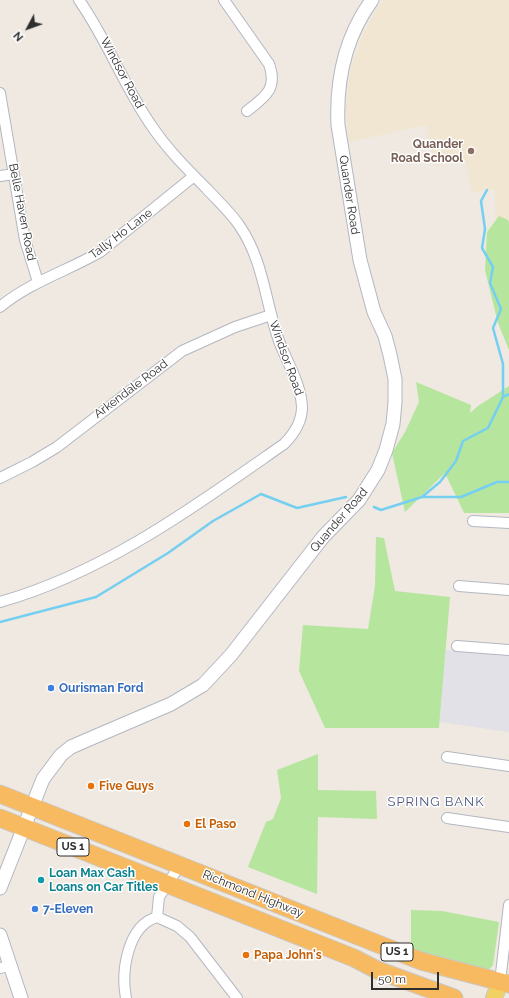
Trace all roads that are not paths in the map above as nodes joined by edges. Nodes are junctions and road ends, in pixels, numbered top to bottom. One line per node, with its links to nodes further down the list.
1 (79, 0): 8 (street, Windsor Road)
2 (224, 0): 5 (street)
3 (372, 0): 23 (street, Quander Road)
4 (0, 93): 6 (street, Belle Haven Road)
5 (247, 111)
6 (14, 174): 7 (street); 9 (street, Belle Haven Road)
7 (0, 176)
8 (194, 176): 9 (street, Tally Ho Lane); 11 (street, Windsor Road)
9 (38, 282): 10 (street, Tally Ho Lane)
10 (0, 307)
11 (271, 315): 12 (street, Arkendale Road); 17 (street, Windsor Road)
12 (0, 478)
13 (473, 521): 14 (street)
14 (509, 523)
15 (459, 586): 16 (street)
16 (509, 590)
17 (0, 602)
18 (457, 646): 19 (street)
19 (509, 650)
20 (448, 757): 21 (street)
21 (509, 766)
22 (0, 794): 23 (highway, Richmond Highway / US 1)
23 (32, 806): 27 (street, Quander Road); 28 (highway, Richmond Highway / US 1)
24 (0, 818): 27 (highway, Richmond Highway / US 1)
25 (447, 818): 26 (street)
26 (509, 826)
27 (23, 827): 29 (highway, Richmond Highway / US 1); 30 (street, Quander Road)
28 (180, 865): 29 (street); 35 (highway, Richmond Highway / US 1)
29 (167, 884): 32 (street); 39 (highway, Richmond Highway / US 1)
30 (0, 888)
31 (509, 905): 35 (street)
32 (157, 917): 37 (street); 38 (street)
33 (0, 935): 34 (street)
34 (5, 967): 36 (street)
35 (504, 988): 40 (main road)
36 (21, 998)
37 (126, 998)
38 (237, 998)
39 (454, 998)
40 (494, 998)

